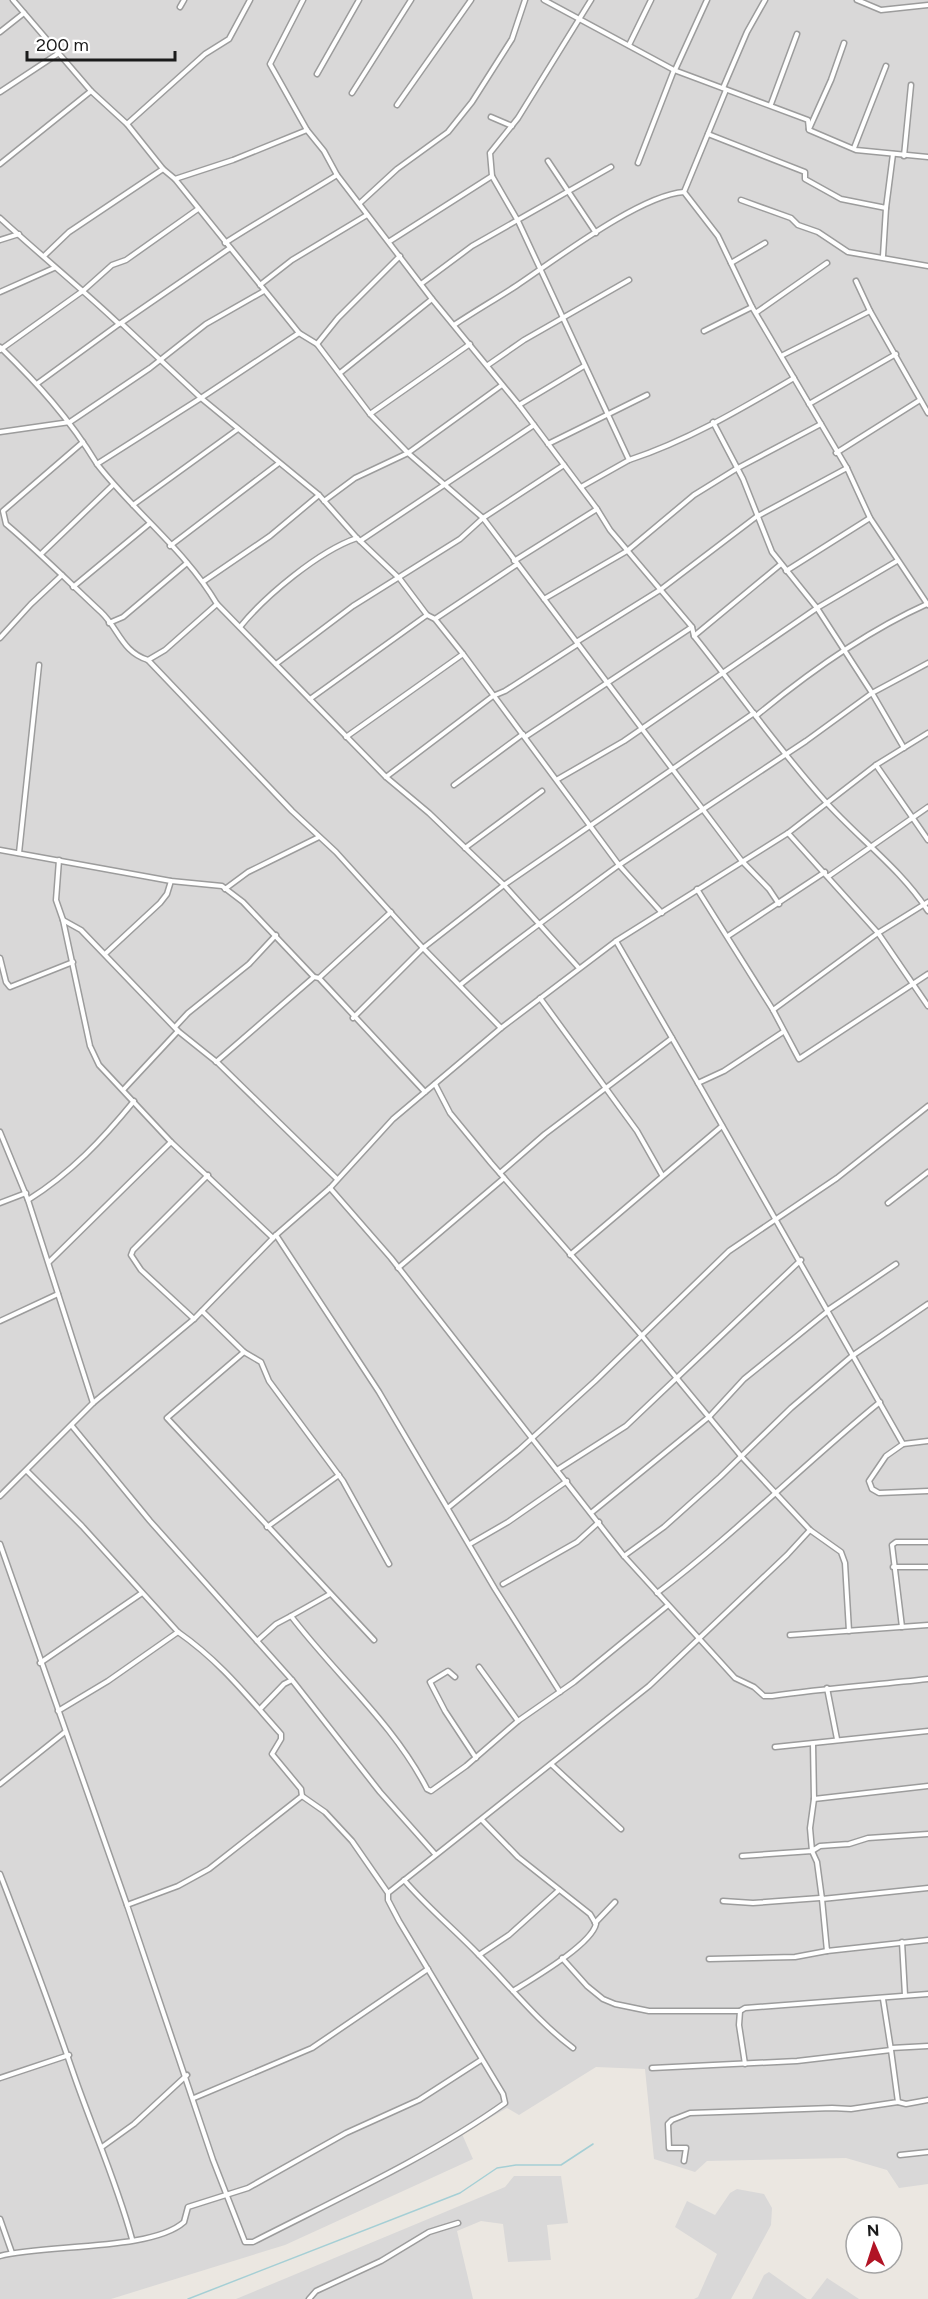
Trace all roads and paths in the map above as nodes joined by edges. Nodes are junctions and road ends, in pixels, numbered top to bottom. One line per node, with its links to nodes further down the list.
1 (13, 0): 19 (street)
2 (184, 0): 17 (street)
3 (250, 0): 37 (street)
4 (303, 0): 39 (street)
5 (359, 0): 28 (street)
6 (411, 0): 33 (street)
7 (471, 0): 35 (street)
8 (525, 0): 57 (street)
9 (544, 0): 20 (street)
10 (591, 0): 20 (street)
11 (651, 0): 24 (street)
12 (707, 0): 27 (street)
13 (765, 0): 30 (street)
14 (857, 0): 18 (street)
15 (908, 0): 18 (street)
16 (928, 5): 18 (street)
17 (180, 7)
18 (908, 8)
19 (24, 13): 21 (street); 25 (street)
20 (580, 19): 24 (street); 38 (street)
21 (0, 32)
22 (798, 34): 34 (street)
23 (843, 43): 40 (street)
24 (629, 45): 27 (street)
25 (59, 53): 31 (street); 32 (street)
26 (886, 66): 42 (street)
27 (675, 70): 30 (street); 47 (street)
28 (317, 74)
29 (910, 86): 44 (street)
30 (725, 89): 34 (street); 41 (street)
31 (91, 91): 37 (street); 48 (street)
32 (0, 92)
33 (352, 93)
34 (771, 104): 40 (street)
35 (397, 105)
36 (491, 117): 38 (street)
37 (127, 124): 50 (street)
38 (513, 126): 52 (street)
39 (307, 130): 51 (street); 53 (street)
40 (809, 130): 42 (street)
41 (708, 134): 55 (street); 58 (street)
42 (854, 148): 43 (street)
43 (893, 154): 44 (street); 58 (street)
44 (904, 156): 45 (street)
45 (928, 157)
46 (548, 160): 54 (street)
47 (638, 163)
48 (0, 164)
49 (611, 167): 54 (street)
50 (163, 169): 53 (street); 70 (street)
51 (337, 175): 57 (street); 67 (street)
52 (492, 176): 62 (street); 66 (street)
53 (175, 179): 59 (street)
54 (568, 192): 62 (street); 63 (street)
55 (684, 192): 63 (street); 73 (street)
56 (741, 200): 72 (street)
57 (360, 203): 60 (street)
58 (886, 208): 72 (street)
59 (198, 209): 67 (street); 82 (street)
60 (367, 215): 66 (street); 81 (street)
61 (0, 218): 64 (street)
62 (518, 221): 77 (street); 80 (street)
63 (596, 233): 77 (street)
64 (19, 234): 65 (street); 70 (street)
65 (0, 240)
66 (390, 242): 71 (street)
67 (225, 243): 69 (street)
68 (765, 243): 73 (street)
69 (230, 248): 81 (street); 90 (street)
70 (44, 256): 76 (street)
71 (400, 256): 80 (street); 94 (street)
72 (883, 256): 75 (street)
73 (731, 263): 86 (street)
74 (827, 263): 88 (street)
75 (928, 266)
76 (54, 268): 82 (street); 84 (street)
77 (540, 269): 89 (street); 91 (street)
78 (629, 280): 89 (street)
79 (856, 281): 87 (street)
80 (421, 284): 85 (street)
81 (260, 285): 83 (street)
82 (84, 290): 90 (street); 96 (street)
83 (264, 291): 93 (street); 99 (street)
84 (0, 292)
85 (432, 299): 91 (street); 102 (street)
86 (752, 307): 88 (street); 92 (street)
87 (870, 311): 97 (street); 98 (street)
88 (757, 312): 98 (street)
89 (561, 319): 100 (street); 101 (street)
90 (120, 323): 99 (street); 104 (street)
91 (454, 325): 95 (street)
92 (704, 331)
93 (299, 333): 94 (street); 107 (street)
94 (317, 344): 102 (street)
95 (471, 344): 100 (street); 112 (street)
96 (1, 349): 104 (street)
97 (896, 354): 108 (street); 109 (street)
98 (783, 355): 103 (street)
99 (162, 359): 107 (street); 114 (street)
100 (488, 365): 105 (street)
101 (584, 366): 110 (street); 113 (street)
102 (340, 373): 112 (street)
103 (794, 378): 109 (street); 115 (street)
104 (38, 384): 114 (street)
105 (502, 385): 110 (street); 122 (street)
106 (647, 396): 113 (street)
107 (201, 398): 118 (street); 125 (street)
108 (920, 400): 111 (street); 123 (street)
109 (809, 404): 116 (street)
110 (519, 405): 117 (street)
111 (928, 413)
112 (370, 414): 122 (street)
113 (607, 414): 121 (street); 124 (street)
114 (70, 422): 119 (street); 120 (street)
115 (713, 422): 124 (street); 129 (street)
116 (821, 424): 123 (street); 129 (street)
117 (534, 425): 121 (street); 131 (street)
118 (238, 429): 126 (street); 135 (street)
119 (0, 432)
120 (83, 442): 125 (street); 137 (street)
121 (548, 444): 127 (street)
122 (408, 453): 131 (street); 134 (street)
123 (836, 453): 128 (street)
124 (629, 460): 132 (street)
125 (97, 464): 130 (street)
126 (279, 464): 133 (street); 145 (street)
127 (564, 465): 132 (street); 139 (street)
128 (847, 468): 138 (street); 140 (street)
129 (736, 469): 138 (street); 146 (street)
130 (113, 485): 135 (street); 147 (street)
131 (445, 485): 139 (street); 144 (street)
132 (580, 487): 136 (street)
133 (319, 495): 134 (street); 155 (street)
134 (324, 501): 144 (street)
135 (133, 506): 142 (street)
136 (597, 509): 146 (street); 150 (street)
137 (1, 510): 141 (street)
138 (756, 517): 151 (street); 157 (street)
139 (483, 518): 150 (street); 154 (street)
140 (870, 518): 148 (street); 152 (street)
141 (6, 524): 143 (street); 147 (street)
142 (150, 524): 145 (street); 156 (street)
143 (0, 530)
144 (359, 540): 154 (street); 165 (street)
145 (170, 546): 149 (street)
146 (627, 551): 157 (street); 158 (street)
147 (41, 554): 153 (street)
148 (897, 561): 160 (street); 161 (street)
149 (187, 563): 155 (street); 164 (street)
150 (515, 563): 158 (street); 163 (street)
151 (781, 564): 152 (street); 167 (street)
152 (786, 571): 161 (street)
153 (62, 575): 156 (street); 168 (street)
154 (400, 579): 162 (street); 174 (street)
155 (204, 581): 159 (street)
156 (73, 587): 164 (street)
157 (660, 590): 166 (street); 169 (street)
158 (544, 599): 169 (street)
159 (217, 604): 165 (street); 172 (street)
160 (928, 605): 170 (street)
161 (816, 608): 170 (street); 176 (street)
162 (427, 615): 163 (street); 180 (street)
163 (435, 619): 171 (street)
164 (109, 623): 172 (street)
165 (240, 627): 174 (street)
166 (692, 627): 167 (street); 177 (street)
167 (694, 636): 176 (street)
168 (0, 638)
169 (578, 642): 177 (street); 179 (street)
170 (845, 652): 178 (street); 181 (street)
171 (463, 654): 179 (street); 185 (street)
172 (148, 660): 200 (street)
173 (928, 663): 178 (street)
174 (276, 664): 180 (street)
175 (39, 665): 205 (street)
176 (723, 673): 181 (street); 182 (street)
177 (608, 683): 182 (street); 184 (street)
178 (872, 693): 186 (street); 187 (street)
179 (493, 696): 184 (street); 190 (street)
180 (310, 699): 185 (street)
181 (755, 714): 187 (street); 189 (street)
182 (640, 728): 189 (street); 191 (street)
183 (928, 733): 186 (street)
184 (524, 735): 191 (street); 192 (street)
185 (346, 737): 190 (street)
186 (904, 748): 188 (street)
187 (785, 753): 194 (street); 196 (street)
188 (876, 765): 194 (street); 197 (street)
189 (672, 768): 196 (street); 198 (street)
190 (386, 777): 203 (street)
191 (558, 779): 198 (street)
192 (454, 785)
193 (542, 791): 203 (street)
194 (826, 802): 199 (street); 202 (street)
195 (928, 807): 197 (street)
196 (703, 809): 207 (street); 208 (street)
197 (914, 817): 201 (street); 202 (street)
198 (591, 824): 208 (street); 211 (street)
199 (788, 833): 207 (street); 209 (street)
200 (319, 837): 212 (street); 217 (street)
201 (928, 840)
202 (871, 846): 209 (street); 214 (street)
203 (465, 848): 211 (street)
204 (0, 850): 205 (street)
205 (20, 853): 206 (street)
206 (59, 860): 210 (street); 219 (street)
207 (741, 860): 213 (street); 215 (street)
208 (619, 865): 218 (street); 220 (street)
209 (827, 874): 215 (street); 221 (street)
210 (171, 881): 212 (street); 226 (street)
211 (504, 885): 220 (street); 225 (street)
212 (225, 889): 222 (street)
213 (697, 889): 218 (street); 223 (street)
214 (926, 903): 216 (street); 221 (street)
215 (779, 904): 223 (street)
216 (928, 911)
217 (391, 912): 225 (street); 231 (street)
218 (662, 913): 224 (street)
219 (63, 920): 226 (street); 228 (street)
220 (539, 925): 229 (street); 232 (street)
221 (878, 933): 233 (street); 236 (street)
222 (276, 935): 231 (street); 239 (street)
223 (728, 936): 236 (street)
224 (616, 940): 229 (street); 241 (street)
225 (423, 948): 232 (street); 237 (street)
226 (105, 954): 239 (street)
227 (0, 958): 228 (street)
228 (73, 962): 246 (street)
229 (578, 967): 234 (street)
230 (928, 974): 233 (street)
231 (316, 977): 237 (street); 242 (street)
232 (460, 985): 238 (street)
233 (914, 985): 235 (street); 240 (street)
234 (540, 998): 238 (street); 245 (street)
235 (928, 1006)
236 (773, 1010): 240 (street)
237 (353, 1018): 247 (street)
238 (501, 1028): 244 (street)
239 (177, 1029): 242 (street); 246 (street)
240 (783, 1032): 243 (street)
241 (672, 1038): 243 (street); 245 (street)
242 (216, 1062): 258 (street)
243 (698, 1083): 250 (street)
244 (435, 1084): 247 (street); 254 (street)
245 (606, 1088): 254 (street); 256 (street)
246 (124, 1089): 248 (street)
247 (426, 1092): 258 (street)
248 (134, 1101): 252 (street); 261 (street)
249 (928, 1106): 264 (street)
250 (722, 1126): 256 (street); 264 (street)
251 (0, 1132): 260 (street)
252 (171, 1142): 255 (street); 268 (street)
253 (928, 1172): 263 (street)
254 (500, 1173): 257 (street)
255 (208, 1175): 265 (street); 275 (street)
256 (662, 1175): 266 (street)
257 (504, 1178): 266 (street); 270 (street)
258 (337, 1179): 259 (street)
259 (330, 1188): 265 (street); 270 (street)
260 (26, 1193): 261 (street); 262 (street)
261 (28, 1200): 268 (street)
262 (0, 1203)
263 (888, 1203)
264 (777, 1220): 267 (street); 277 (street)
265 (274, 1237): 274 (street); 296 (street)
266 (570, 1255): 277 (street)
267 (801, 1260): 273 (street); 280 (street)
268 (49, 1262): 271 (street)
269 (896, 1264): 273 (street)
270 (398, 1268): 285 (street)
271 (58, 1294): 276 (street); 282 (street)
272 (928, 1304): 279 (street)
273 (828, 1310): 279 (street); 283 (street)
274 (202, 1311): 275 (street); 278 (street)
275 (194, 1319): 282 (street)
276 (0, 1321)
277 (642, 1336): 280 (street); 285 (street)
278 (244, 1352): 291 (street); 299 (street)
279 (852, 1356): 281 (street); 288 (street)
280 (676, 1376): 283 (street); 289 (street)
281 (880, 1402): 287 (street); 294 (street)
282 (93, 1403): 284 (street)
283 (710, 1416): 288 (street); 297 (street)
284 (72, 1426): 290 (street); 321 (street)
285 (531, 1438): 289 (street); 296 (street)
286 (928, 1441): 287 (street)
287 (903, 1444): 293 (street)
288 (741, 1456): 294 (street); 304 (street)
289 (557, 1470): 292 (street)
290 (27, 1471): 295 (street); 309 (street)
291 (339, 1475): 299 (street); 305 (street)
292 (567, 1481): 297 (street); 303 (street)
293 (928, 1491)
294 (777, 1492): 300 (street); 310 (street)
295 (0, 1496)
296 (449, 1507): 303 (street)
297 (591, 1513): 298 (street)
298 (599, 1522): 304 (street); 308 (street)
299 (267, 1527): 311 (street)
300 (810, 1530): 316 (street); 319 (street)
301 (928, 1542): 307 (street)
302 (0, 1544): 322 (street)
303 (470, 1544): 328 (street)
304 (624, 1556): 310 (street)
305 (389, 1564)
306 (928, 1567): 307 (street)
307 (893, 1568): 315 (street)
308 (503, 1584)
309 (142, 1593): 317 (street); 322 (street)
310 (657, 1593): 312 (street)
311 (330, 1594): 313 (street); 320 (street)
312 (667, 1606): 319 (street); 328 (street)
313 (291, 1616): 321 (street); 337 (street)
314 (928, 1624): 315 (street)
315 (902, 1627): 316 (street)
316 (849, 1631): 318 (street)
317 (178, 1632): 329 (street); 330 (street)
318 (790, 1635)
319 (700, 1638): 327 (street); 338 (street)
320 (374, 1640)
321 (257, 1641): 326 (street)
322 (40, 1663): 330 (street)
323 (479, 1667): 331 (street)
324 (454, 1677): 337 (street)
325 (928, 1679): 327 (street)
326 (292, 1680): 329 (street); 347 (street)
327 (827, 1688): 334 (street)
328 (560, 1692): 331 (street)
329 (261, 1708): 341 (street)
330 (58, 1711): 332 (street)
331 (518, 1721): 337 (street)
332 (65, 1731): 339 (street); 357 (street)
333 (928, 1731): 334 (street)
334 (837, 1739): 335 (street)
335 (813, 1744): 336 (street); 342 (street)
336 (775, 1748)
337 (476, 1758)
338 (552, 1765): 343 (street); 344 (street)
339 (0, 1784)
340 (928, 1786): 342 (street)
341 (302, 1796): 353 (street); 357 (street)
342 (814, 1799): 346 (street)
343 (481, 1820): 347 (street); 352 (street)
344 (621, 1829)
345 (928, 1834): 346 (street)
346 (812, 1851): 348 (street); 354 (street)
347 (435, 1854): 350 (street)
348 (742, 1856)
349 (0, 1874): 374 (street)
350 (404, 1880): 353 (street); 362 (street)
351 (928, 1888): 354 (street)
352 (559, 1890): 358 (street); 362 (street)
353 (388, 1893): 365 (street)
354 (821, 1899): 355 (street); 361 (street)
355 (723, 1901)
356 (615, 1902): 358 (street)
357 (127, 1905): 378 (street)
358 (595, 1923): 363 (street)
359 (928, 1940): 360 (street)
360 (902, 1942): 361 (street); 368 (street)
361 (826, 1951): 364 (street)
362 (479, 1955): 366 (street)
363 (562, 1958): 366 (street); 370 (street)
364 (710, 1959)
365 (428, 1969): 375 (street); 380 (street)
366 (513, 1991): 372 (street)
367 (928, 1994): 368 (street)
368 (904, 1995): 369 (street)
369 (883, 1999): 370 (street); 373 (street)
370 (740, 2012): 376 (street)
371 (928, 2046): 373 (street)
372 (573, 2048)
373 (891, 2049): 376 (street); 382 (street)
374 (69, 2055): 379 (street); 383 (street)
375 (481, 2060): 387 (street); 387 (street)
376 (745, 2064): 377 (street)
377 (652, 2067)
378 (187, 2075): 380 (street); 383 (street)
379 (0, 2079)
380 (194, 2098): 387 (street)
381 (928, 2100): 382 (street)
382 (898, 2102): 386 (street)
383 (102, 2147): 390 (street)
384 (928, 2151): 385 (street)
385 (900, 2155)
386 (684, 2161)
387 (226, 2194): 390 (street)
388 (0, 2219): 391 (street)
389 (458, 2223): 393 (street)
390 (132, 2239): 391 (street)
391 (12, 2253): 392 (street)
392 (0, 2256)
393 (309, 2299)

